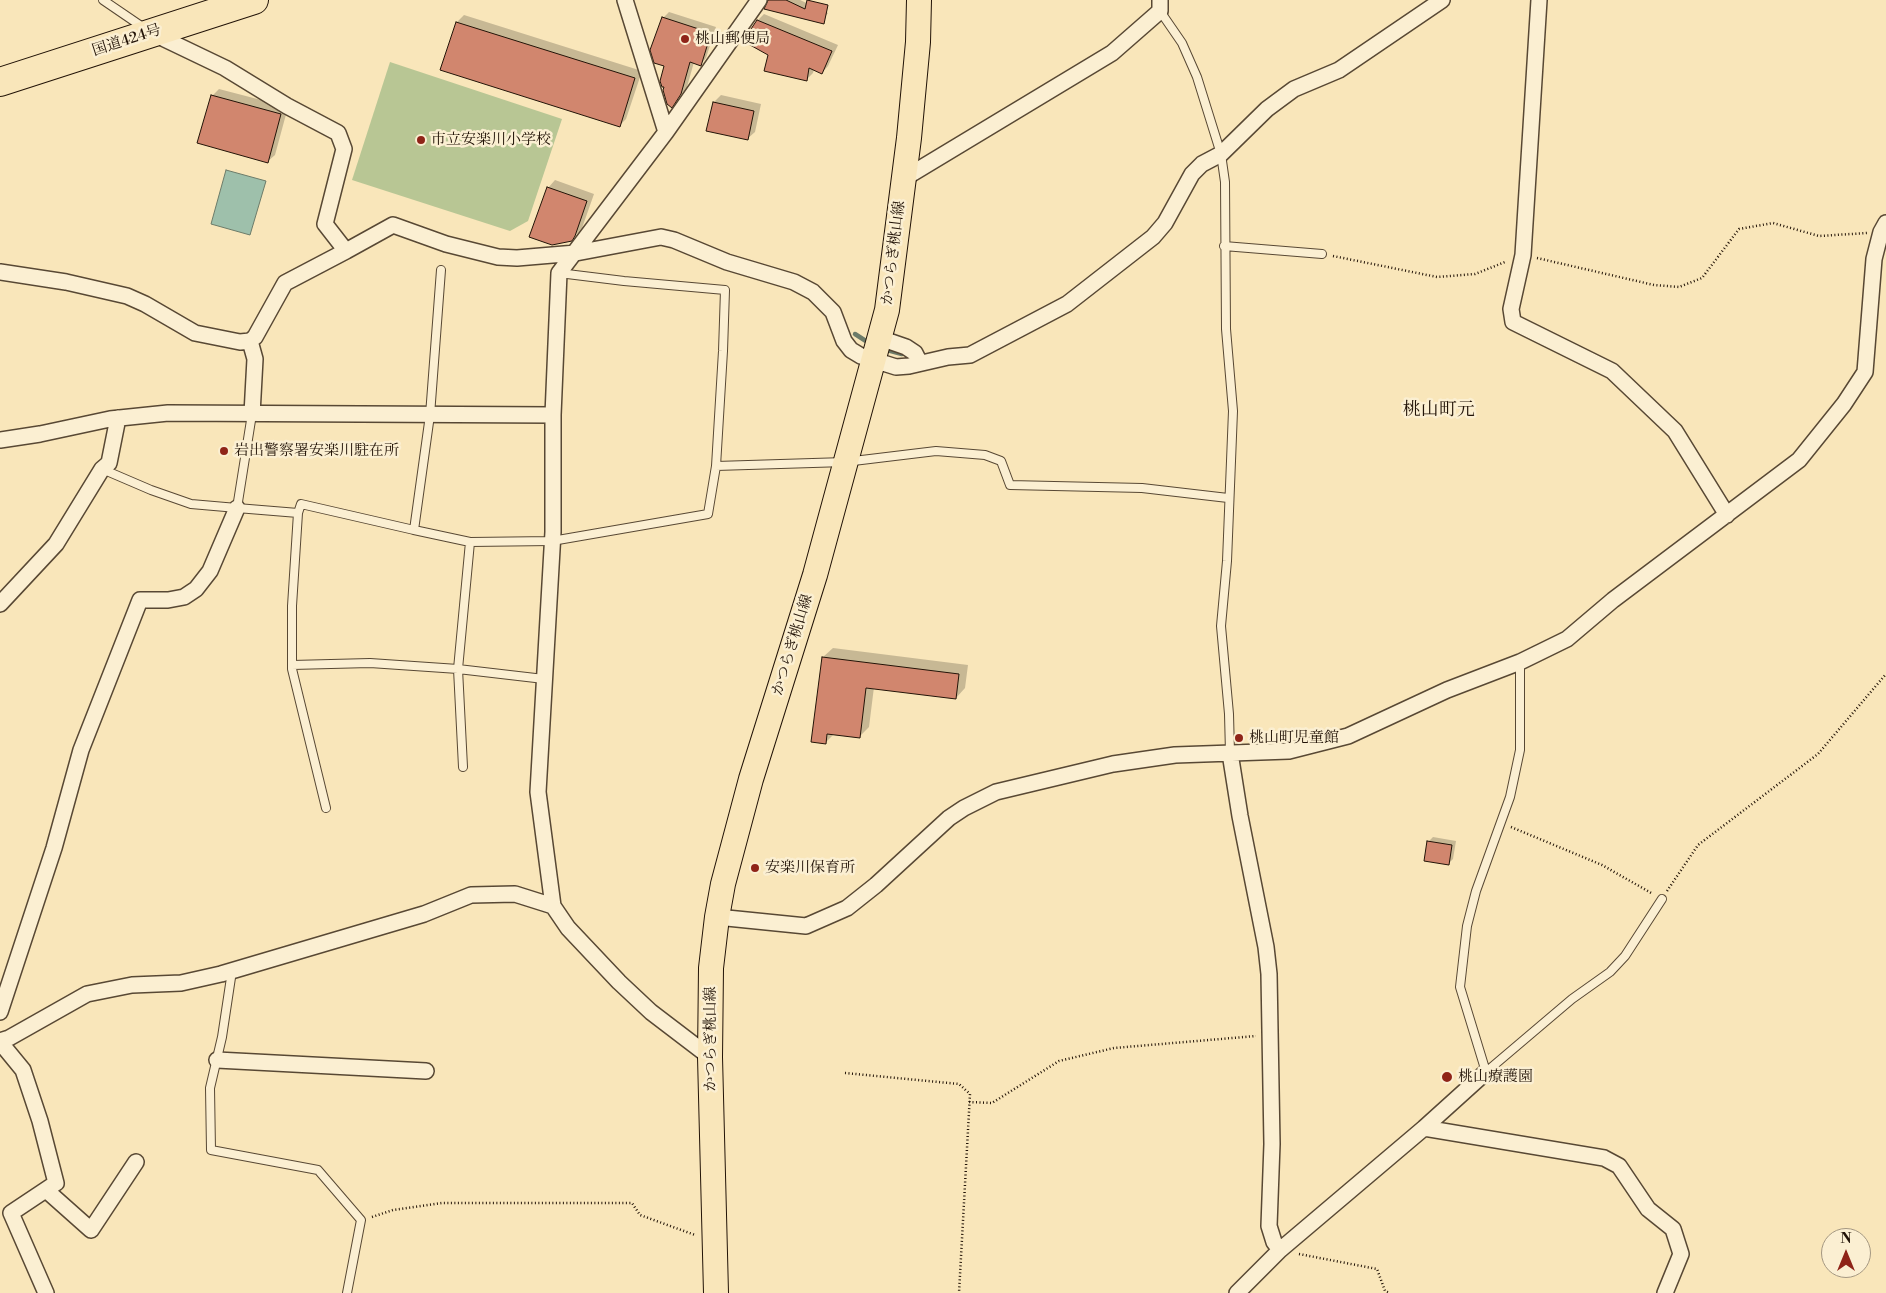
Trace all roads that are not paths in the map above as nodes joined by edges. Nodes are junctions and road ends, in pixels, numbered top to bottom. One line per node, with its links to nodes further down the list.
1 (103, 0): 9 (lane)
2 (254, 0): 9 (highway, 国道424号)
3 (625, 0): 11 (street)
4 (759, 0): 11 (street)
5 (919, 0): 13 (main road, かつらぎ桃山線)
6 (1442, 0): 12 (street)
7 (1539, 0): 37 (street)
8 (1160, 6): 12 (lane); 13 (street)
9 (152, 33): 10 (highway, 国道424号); 16 (street)
10 (0, 82)
11 (666, 132): 17 (street)
12 (1221, 154): 15 (lane); 25 (street)
13 (903, 179): 22 (main road, かつらぎ桃山線)
14 (1884, 229): 37 (street)
15 (1224, 246): 18 (lane); 34 (lane)
16 (346, 251): 17 (street); 23 (street)
17 (576, 253): 21 (street); 24 (street)
18 (1322, 254)
19 (441, 270): 27 (lane)
20 (0, 272): 23 (street)
21 (559, 273): 28 (street); 32 (lane)
22 (880, 338): 24 (main road, かつらぎ桃山線); 25 (street)
23 (250, 342): 26 (street)
24 (874, 360): 25 (street); 31 (main road, かつらぎ桃山線)
25 (920, 364)
26 (252, 414): 27 (street); 29 (street); 35 (lane)
27 (430, 415): 28 (street); 38 (lane)
28 (553, 415): 39 (street)
29 (118, 418): 30 (street); 33 (street)
30 (0, 440)
31 (845, 462): 32 (lane); 34 (lane); 51 (main road, かつらぎ桃山線)
32 (716, 466): 39 (lane)
33 (102, 469): 35 (lane); 41 (street)
34 (1228, 498): 46 (lane)
35 (237, 508): 36 (lane); 53 (street)
36 (298, 513): 38 (lane); 43 (lane)
37 (1727, 515): 42 (street)
38 (414, 530): 40 (lane)
39 (552, 541): 40 (lane); 45 (street)
40 (470, 542): 44 (lane)
41 (0, 604)
42 (1520, 662): 46 (street); 58 (lane)
43 (292, 665): 44 (lane); 48 (lane)
44 (458, 669): 45 (lane); 47 (lane)
45 (544, 679): 50 (street)
46 (1230, 753): 51 (street); 63 (street)
47 (463, 767)
48 (326, 808)
49 (1662, 900): 58 (lane)
50 (553, 906): 52 (street); 55 (street)
51 (717, 917): 55 (main road, かつらぎ桃山線)
52 (232, 971): 54 (street); 56 (lane)
53 (0, 1012)
54 (0, 1041): 61 (street)
55 (710, 1057): 66 (main road, かつらぎ桃山線)
56 (217, 1060): 57 (street); 65 (lane)
57 (426, 1071)
58 (1486, 1072): 59 (street)
59 (1424, 1128): 63 (street); 68 (street)
60 (136, 1162): 61 (street)
61 (46, 1190): 62 (street)
62 (5, 1214): 64 (street)
63 (1280, 1250): 67 (street)
64 (46, 1293)
65 (347, 1293)
66 (716, 1293)
67 (1237, 1293)
68 (1664, 1293)

